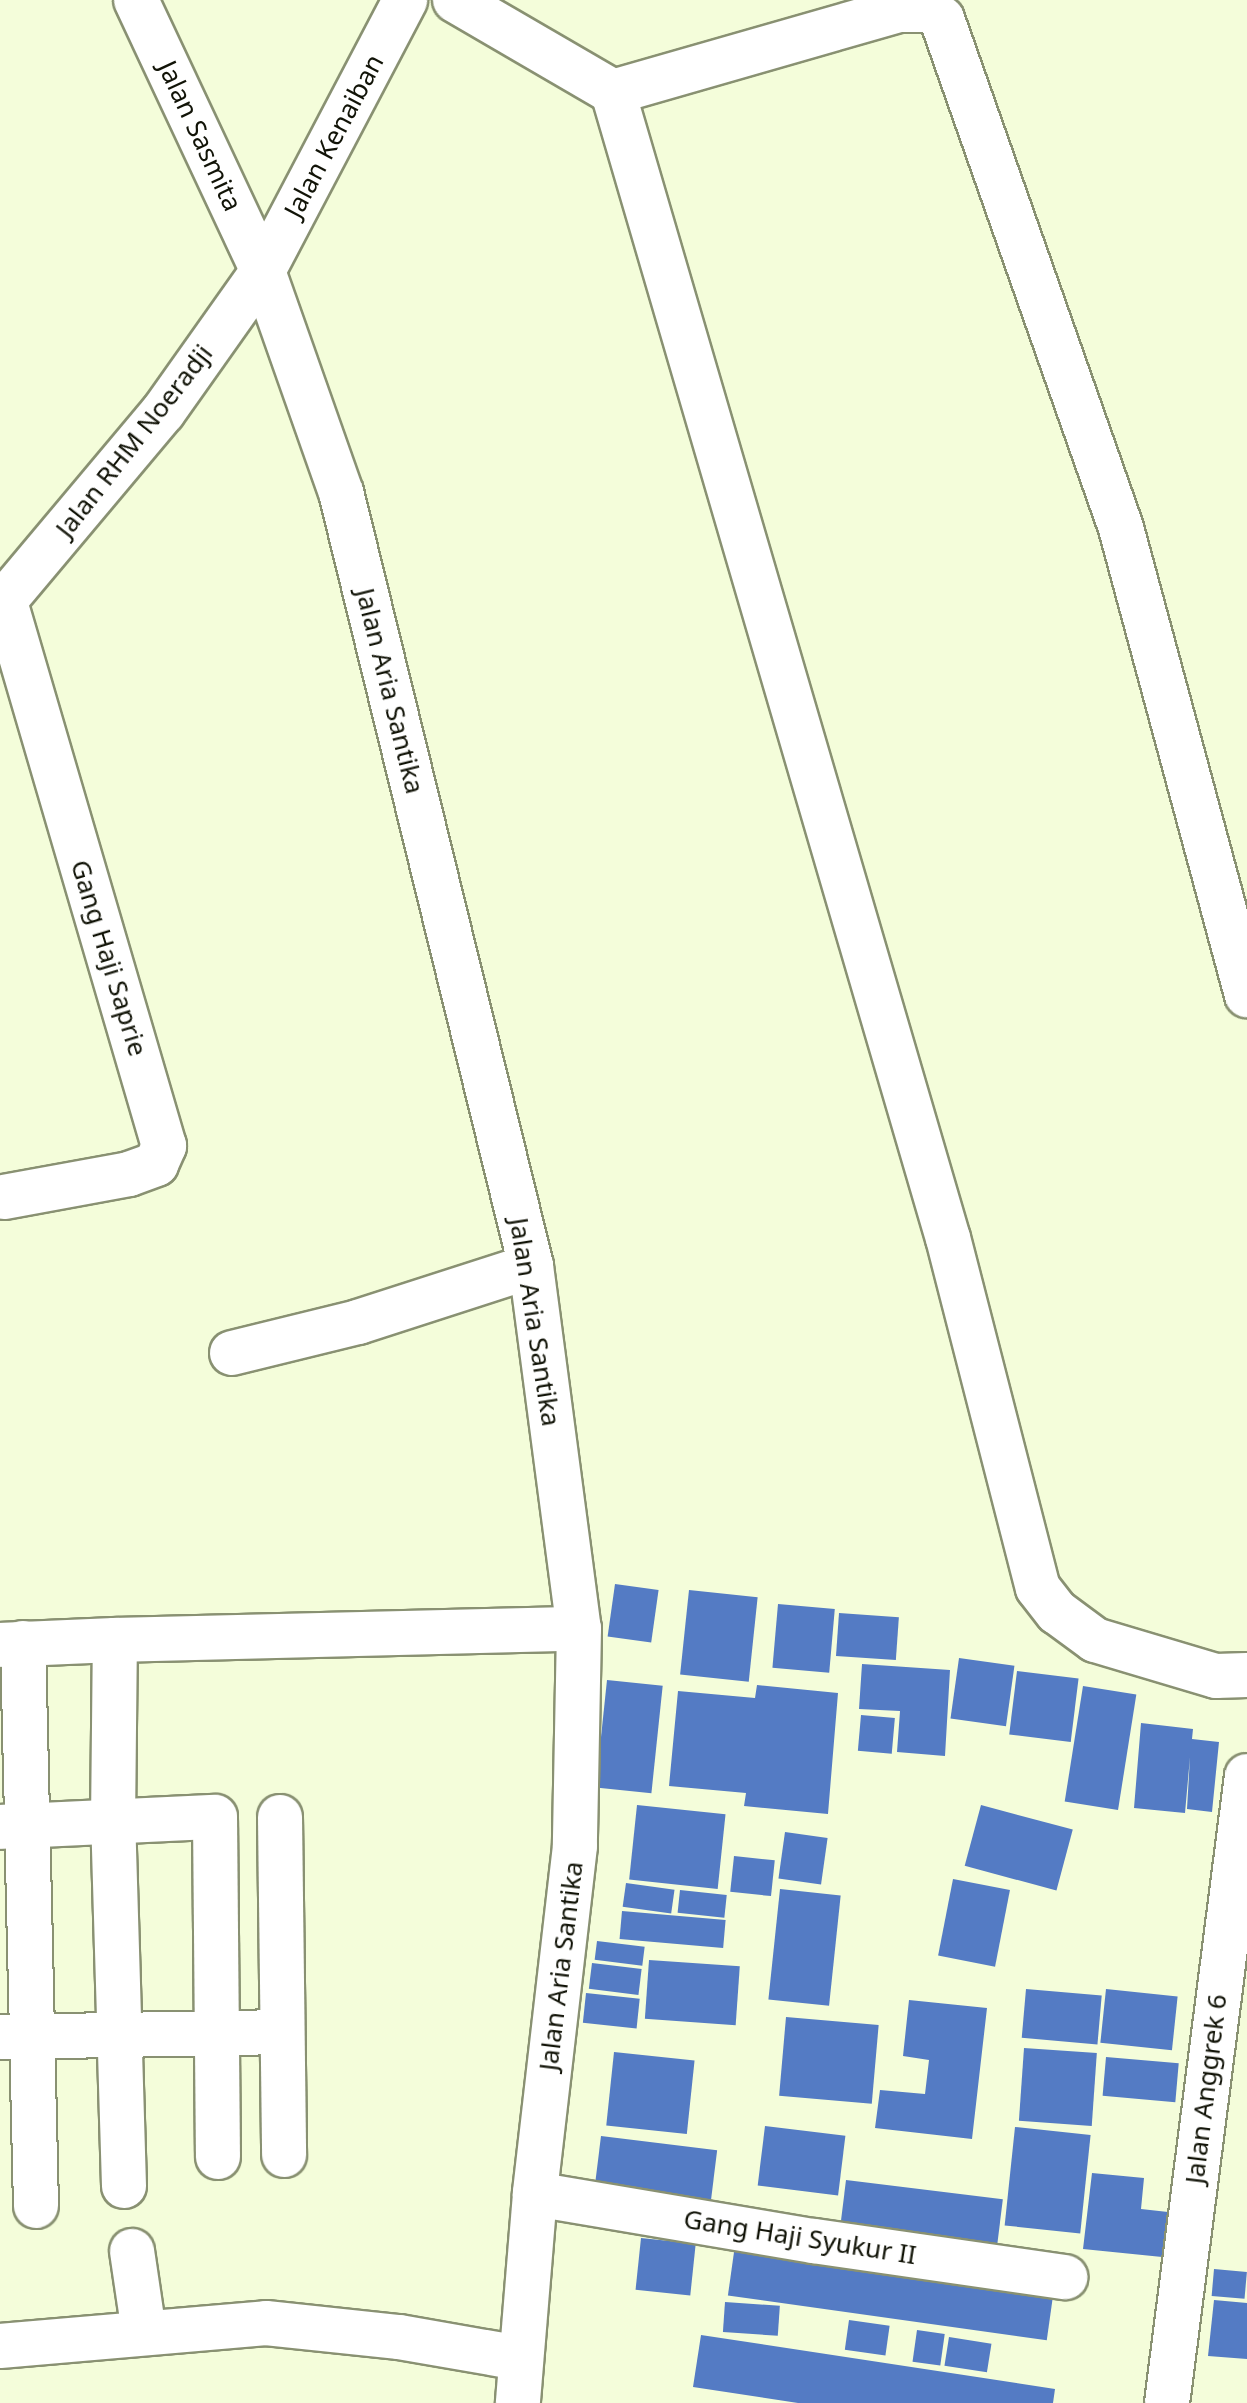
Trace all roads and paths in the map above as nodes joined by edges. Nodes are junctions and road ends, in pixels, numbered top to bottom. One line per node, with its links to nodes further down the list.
1 (136, 0): 5 (street, Jalan Sasmita)
2 (405, 0): 5 (street, Jalan Kenaiban)
3 (455, 0): 4 (street)
4 (613, 92): 7 (street); 14 (street)
5 (263, 271): 6 (street, Jalan RHM Noeradji); 9 (street, Jalan Aria Santika)
6 (3, 604): 8 (street, Gang Haji Saprie)
7 (1247, 995)
8 (4, 1197)
9 (531, 1266): 10 (street); 11 (street, Jalan Aria Santika)
10 (232, 1353)
11 (579, 1629): 12 (street); 26 (street, Jalan Aria Santika)
12 (115, 1640): 13 (street); 17 (street)
13 (12, 1644): 18 (street)
14 (1247, 1675)
15 (1247, 1776): 34 (street, Jalan Anggrek 6)
16 (280, 1817): 19 (street)
17 (113, 1823): 18 (street); 20 (street); 21 (street)
18 (14, 1827): 22 (street)
19 (282, 2032): 20 (street); 23 (street)
20 (217, 2033): 21 (street); 24 (street)
21 (119, 2035): 22 (street); 25 (street)
22 (16, 2037): 27 (street)
23 (284, 2155)
24 (218, 2157)
25 (124, 2186)
26 (535, 2194): 29 (street, Gang Haji Syukur II); 32 (street, Jalan Aria Santika)
27 (36, 2206)
28 (132, 2251): 30 (street)
29 (1065, 2277)
30 (144, 2332): 31 (street); 32 (street)
31 (0, 2346)
32 (519, 2358): 33 (street, Jalan Aria Santika)
33 (522, 2402)
34 (1167, 2403)

